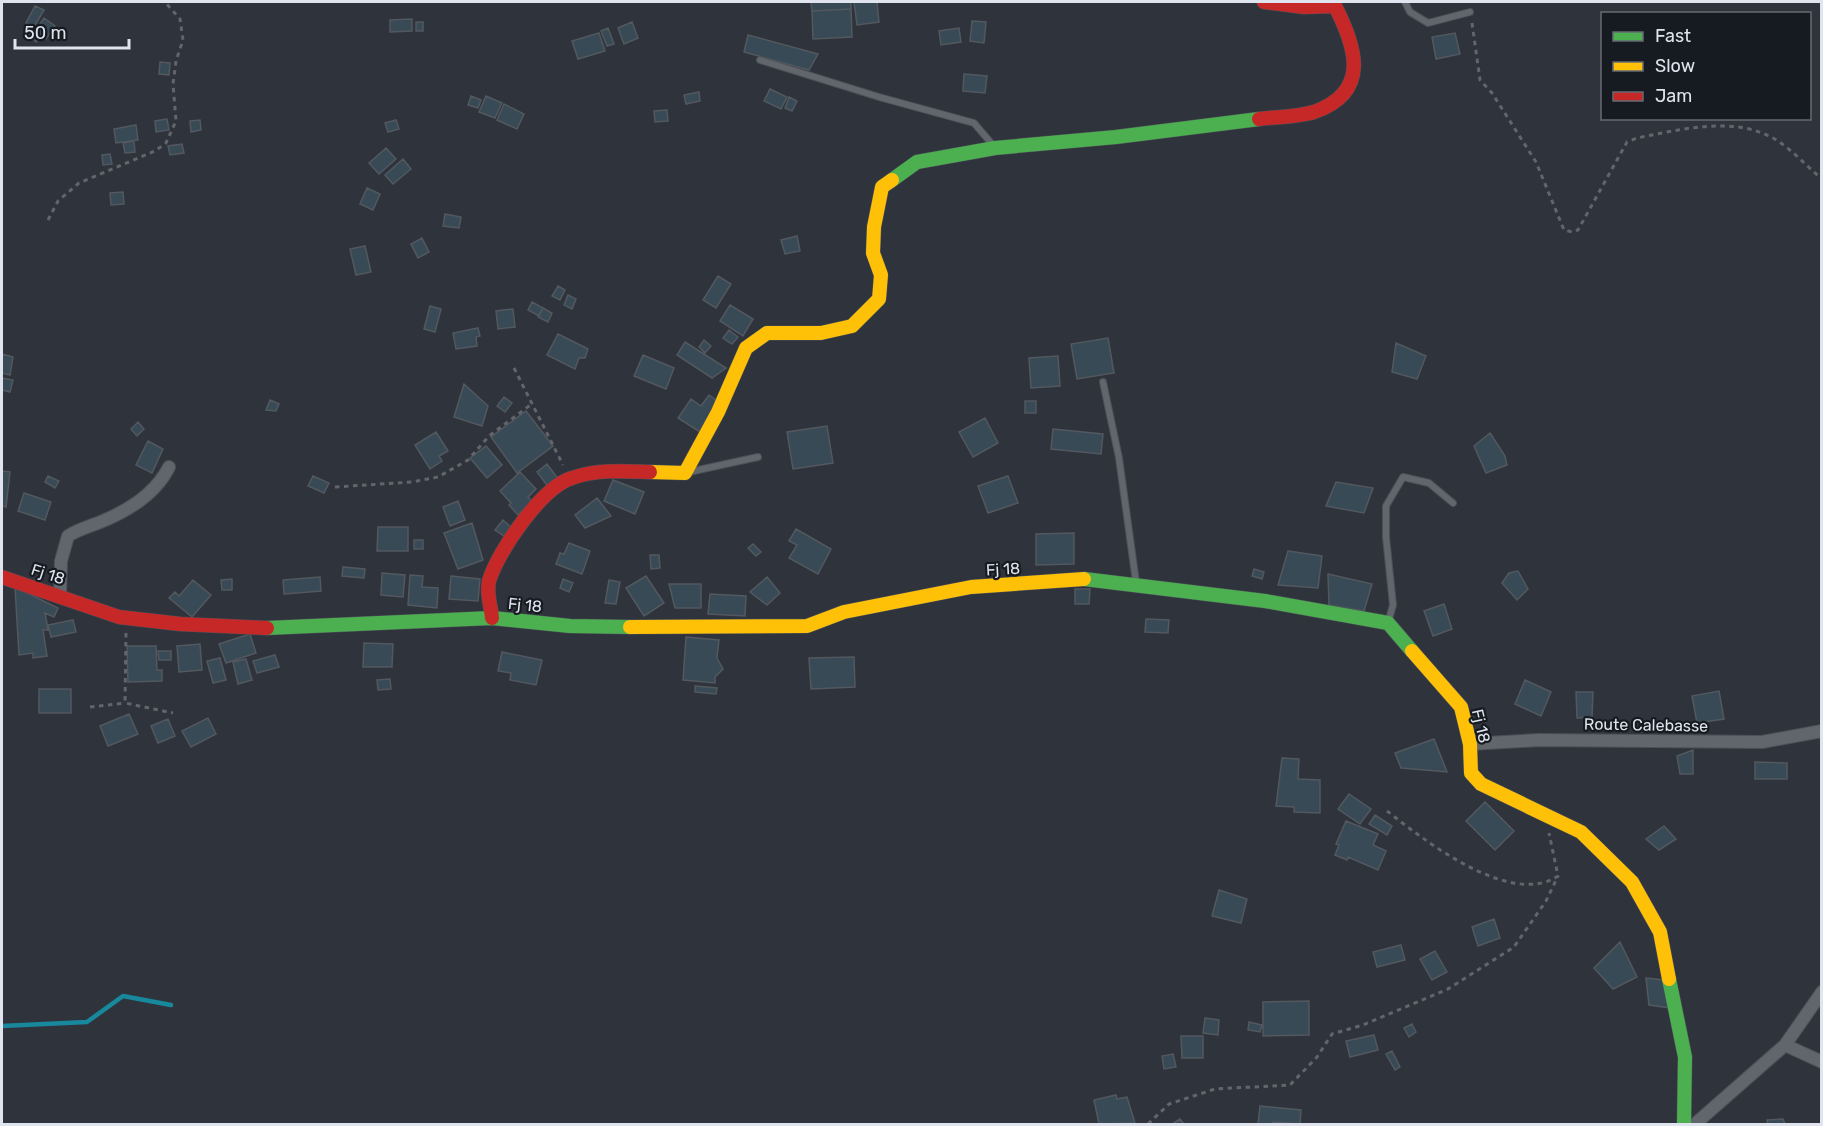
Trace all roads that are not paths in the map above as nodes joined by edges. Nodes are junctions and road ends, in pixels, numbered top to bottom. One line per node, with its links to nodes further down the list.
1 (1264, 2): 3 (street)
2 (1405, 2): 4 (lane)
3 (1336, 4): 6 (street)
4 (1470, 12)
5 (760, 60): 6 (lane)
6 (995, 148): 10 (street)
7 (1103, 382): 13 (lane)
8 (758, 457): 10 (lane)
9 (170, 467): 14 (street)
10 (685, 473): 15 (street)
11 (1453, 502): 16 (lane)
12 (2, 577): 14 (street, Fj 18)
13 (1136, 585): 15 (street, Fj 18); 16 (street, Fj 18)
14 (60, 595): 15 (street, Fj 18)
15 (492, 618)
16 (1388, 623): 18 (street, Fj 18)
17 (1821, 732): 18 (street, Route Calebasse)
18 (1470, 744): 22 (street, Fj 18)
19 (1821, 992): 20 (street)
20 (1785, 1045): 21 (street); 23 (street)
21 (1821, 1062)
22 (1684, 1125)
23 (1695, 1125)

